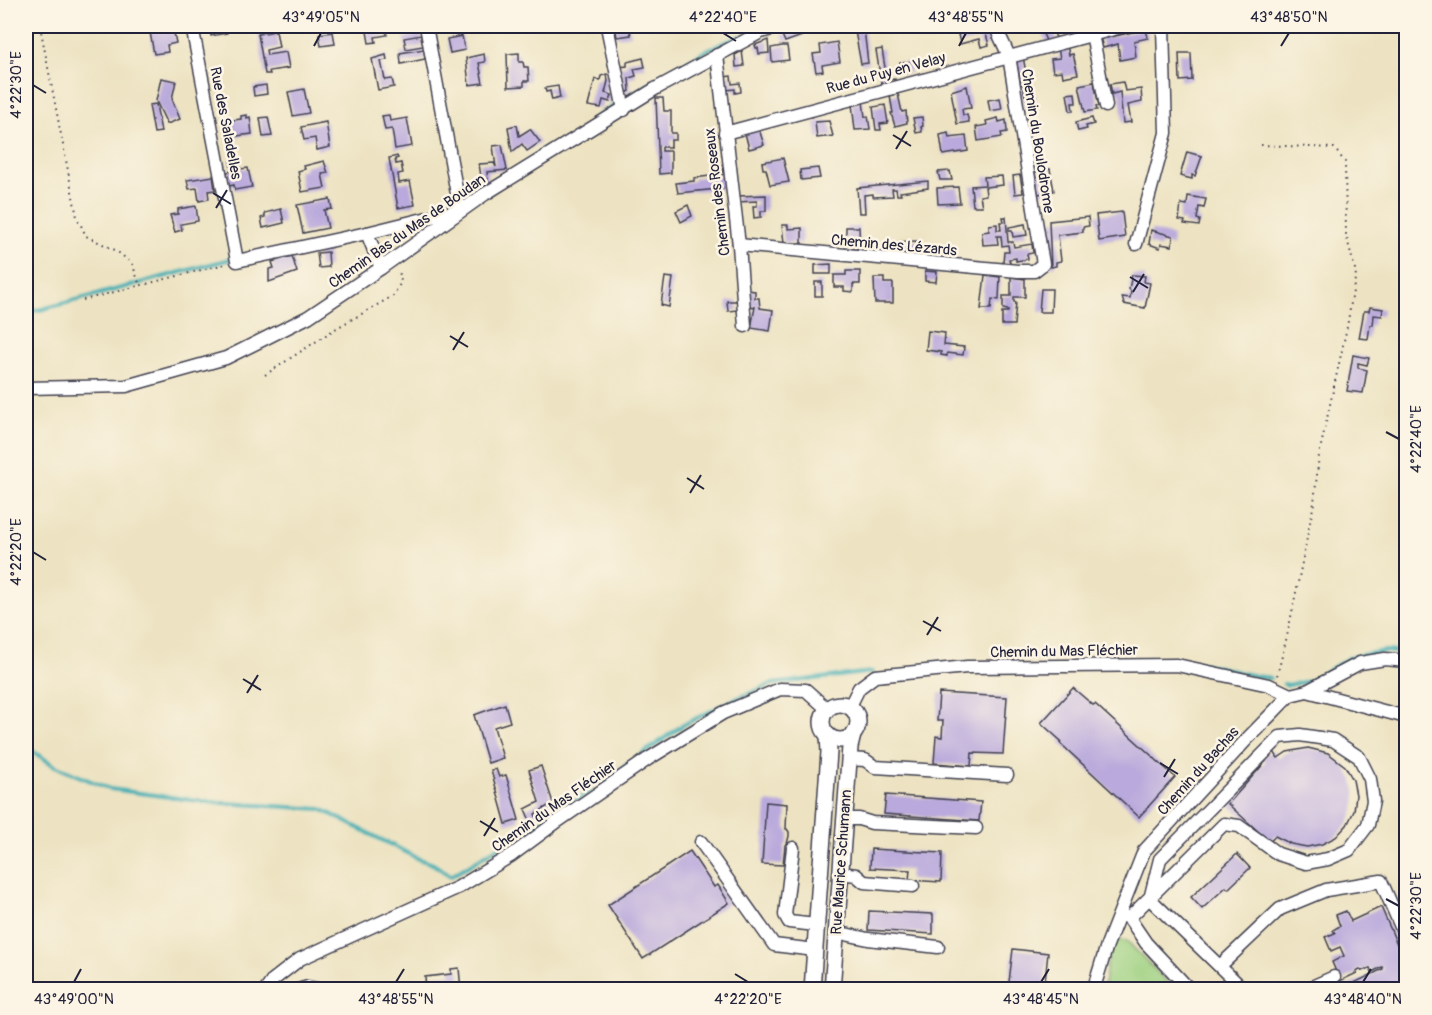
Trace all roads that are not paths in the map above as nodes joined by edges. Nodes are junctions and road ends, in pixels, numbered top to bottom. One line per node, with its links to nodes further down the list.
1 (192, 26): 15 (street, Rue des Saladelles)
2 (426, 26): 14 (street)
3 (607, 26): 12 (street)
4 (782, 26): 9 (street, Chemin Bas du Mas de Boudan)
5 (995, 26): 10 (street, Chemin du Boulodrome)
6 (1125, 26): 8 (street, Rue du Puy en Velay)
7 (1163, 26): 16 (street)
8 (1092, 34): 10 (street, Rue du Puy en Velay); 11 (street)
9 (717, 56): 12 (street, Chemin Bas du Mas de Boudan); 13 (street, Chemin des Roseaux)
10 (1009, 56): 13 (street, Rue du Puy en Velay); 18 (street, Chemin du Boulodrome)
11 (1106, 106)
12 (624, 110): 14 (street, Chemin Bas du Mas de Boudan)
13 (725, 133): 17 (street, Chemin des Roseaux)
14 (460, 210): 15 (street); 19 (street, Chemin Bas du Mas de Boudan)
15 (367, 233): 19 (street)
16 (1136, 244)
17 (739, 245): 18 (street, Chemin des Lézards); 20 (street, Chemin des Roseaux)
18 (1043, 264)
19 (381, 268): 21 (street, Chemin Bas du Mas de Boudan)
20 (745, 326)
21 (26, 388)
22 (1407, 661): 23 (street)
23 (1307, 691): 24 (street); 27 (street)
24 (1290, 695): 25 (street, Chemin du Mas Fléchier); 39 (street, Chemin du Bachas)
25 (850, 706): 26 (main road); 29 (main road)
26 (827, 710): 28 (main road); 47 (street, Chemin du Mas Fléchier)
27 (1407, 717)
28 (828, 735): 29 (main road); 40 (main road, Rue Maurice Schumann)
29 (853, 735): 30 (main road, Rue Maurice Schumann)
30 (849, 759): 31 (street); 32 (main road, Rue Maurice Schumann)
31 (1007, 775)
32 (845, 819): 33 (street); 36 (main road, Rue Maurice Schumann)
33 (975, 828)
34 (701, 842): 44 (street)
35 (794, 848): 40 (street)
36 (841, 873): 37 (street); 41 (main road, Rue Maurice Schumann)
37 (913, 886)
38 (1150, 899): 38 (street); 39 (street); 45 (street)
39 (1125, 916): 52 (street, Chemin du Bachas); 53 (street)
40 (816, 925): 44 (main road, Rue Maurice Schumann)
41 (836, 932): 43 (street); 51 (main road, Rue Maurice Schumann)
42 (1407, 938): 45 (street)
43 (938, 946)
44 (815, 950): 50 (main road, Rue Maurice Schumann)
45 (1221, 965): 54 (street)
46 (1334, 977): 55 (street)
47 (266, 990)
48 (298, 990): 49 (street)
49 (321, 990)
50 (812, 990)
51 (832, 990)
52 (1096, 990)
53 (1190, 990)
54 (1244, 990)
55 (1305, 990)

